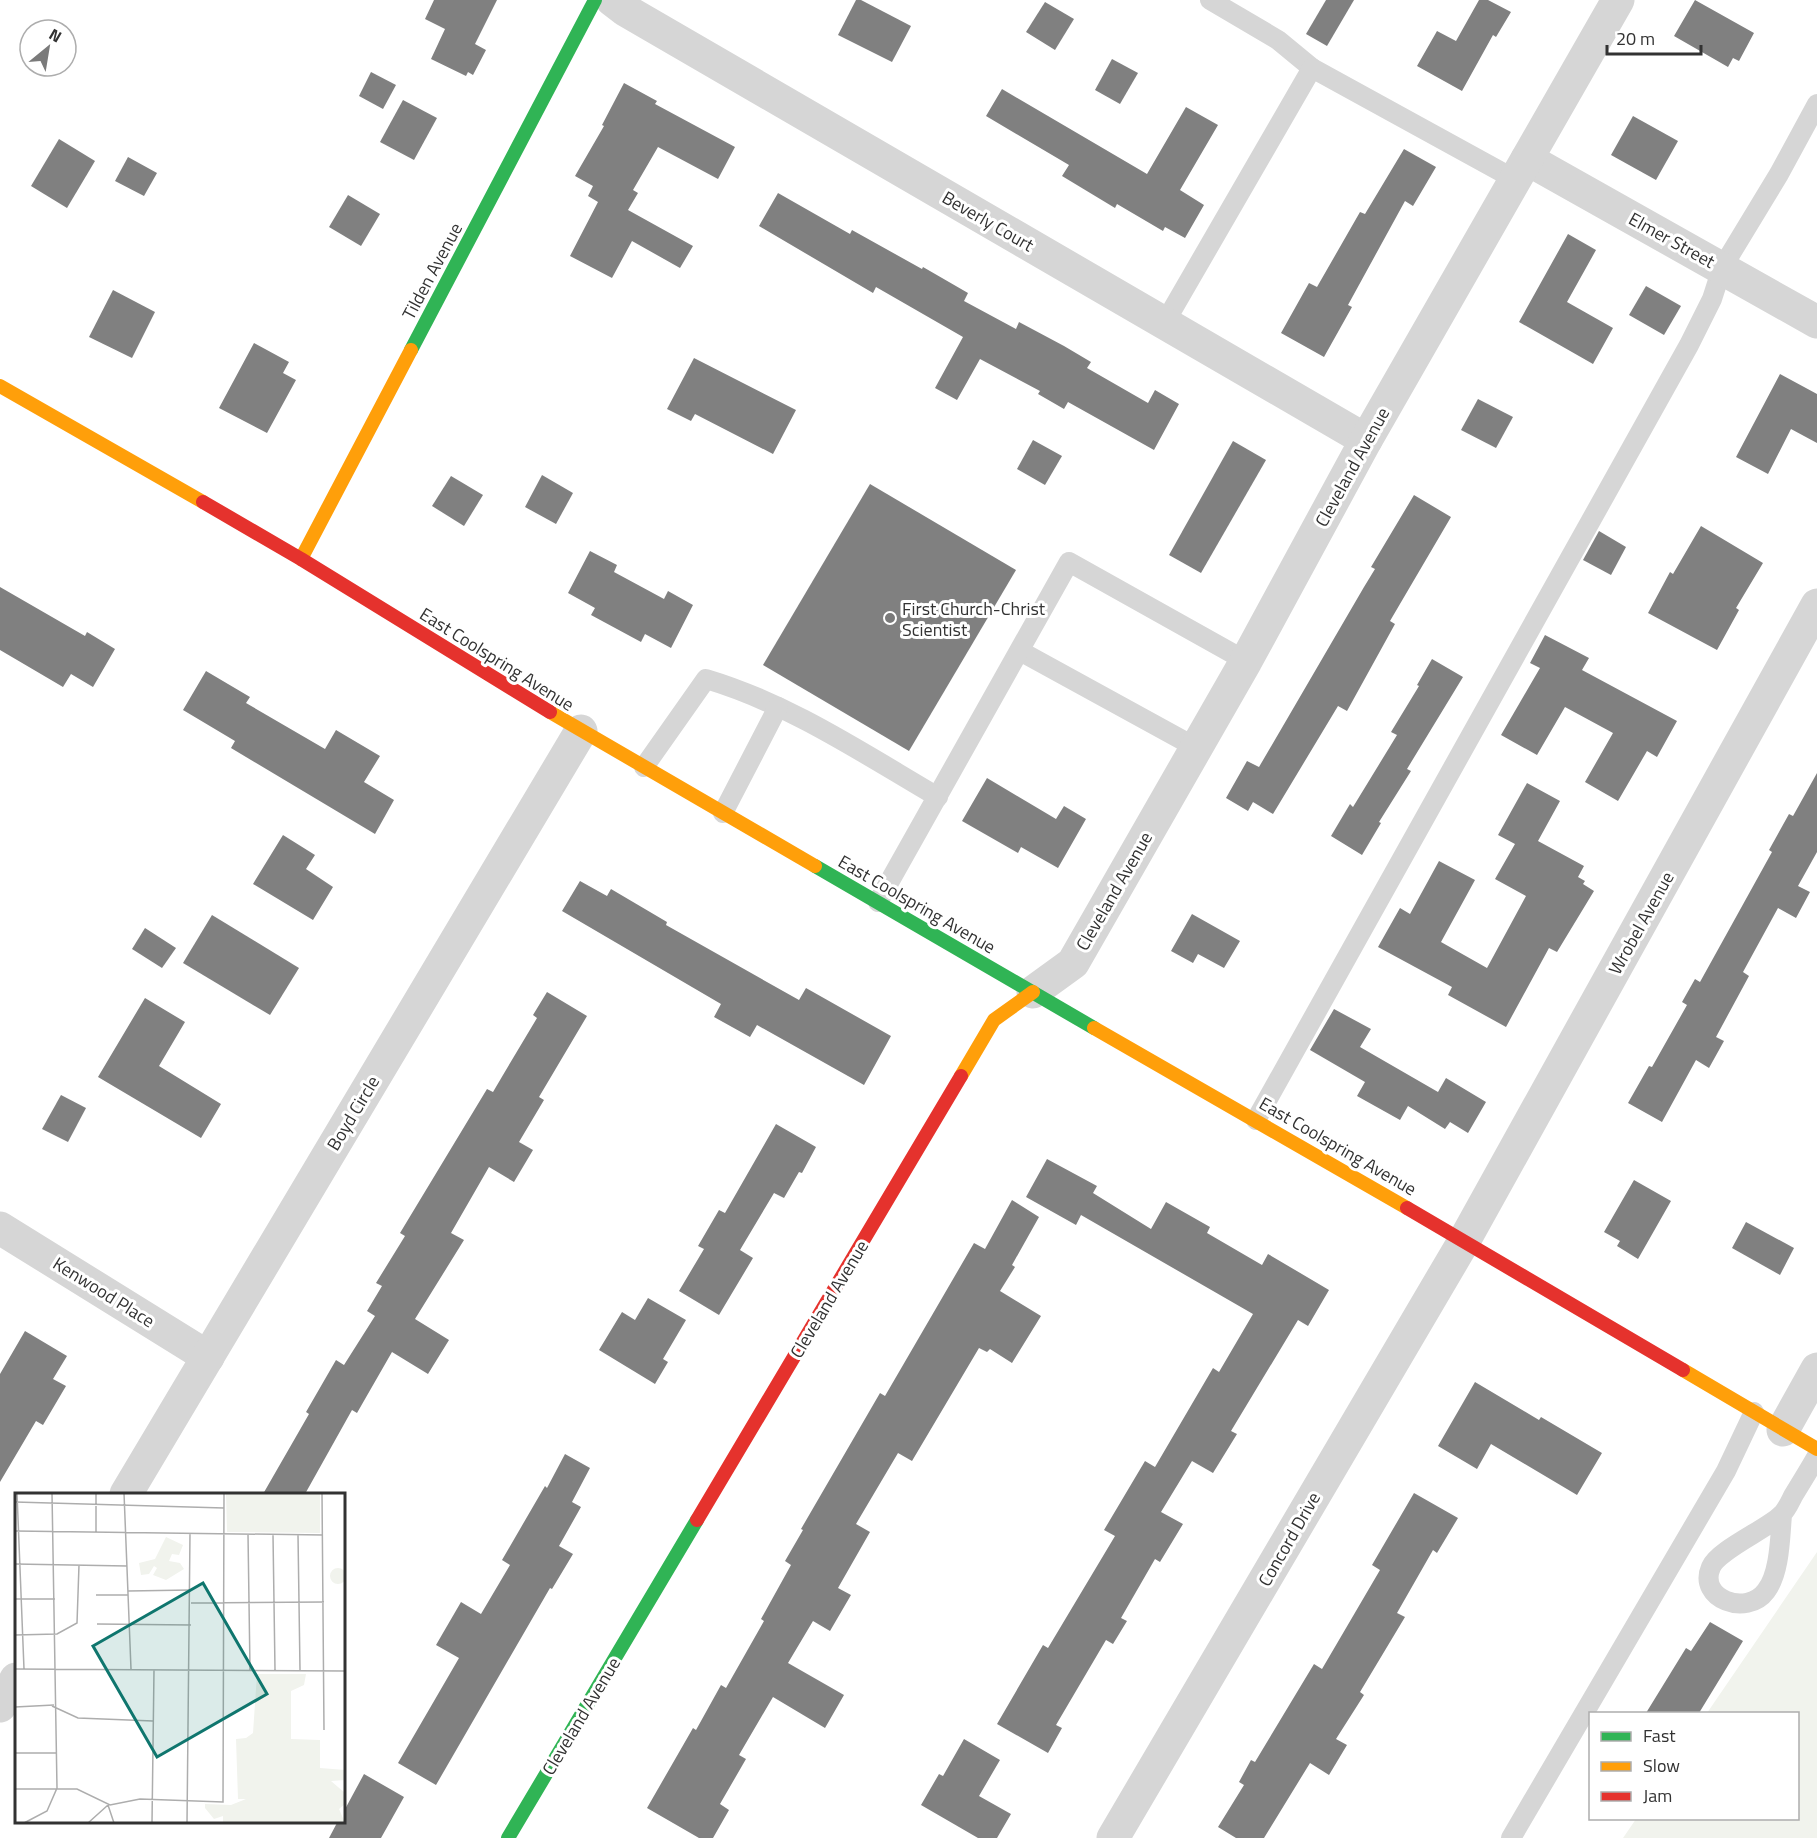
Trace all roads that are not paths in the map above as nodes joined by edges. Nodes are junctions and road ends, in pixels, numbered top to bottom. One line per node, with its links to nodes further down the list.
1 (595, 0): 13 (street, Tilden Avenue)
2 (612, 0): 10 (street, Beverly Court)
3 (1210, 0): 5 (lane)
4 (1613, 2): 7 (street, Cleveland Avenue)
5 (1311, 68): 7 (lane); 10 (lane)
6 (1817, 104): 8 (lane)
7 (1521, 169): 8 (street, Elmer Street); 12 (street, Cleveland Avenue)
8 (1722, 268): 9 (street, Elmer Street); 25 (lane)
9 (1817, 322)
10 (1164, 324): 12 (street, Beverly Court)
11 (0, 387): 13 (street, East Coolspring Avenue)
12 (1366, 440): 16 (street, Cleveland Avenue)
13 (301, 559): 18 (street, East Coolspring Avenue)
14 (1817, 604): 27 (street, Wrobel Avenue)
15 (1020, 651): 16 (lane); 19 (lane); 21 (lane)
16 (1246, 661): 19 (street, Cleveland Avenue)
17 (778, 707): 20 (lane); 21 (lane); 22 (lane)
18 (581, 731): 20 (street, East Coolspring Avenue); 28 (street, Boyd Circle)
19 (1196, 747): 24 (street, Cleveland Avenue)
20 (644, 767): 22 (street, East Coolspring Avenue)
21 (938, 797): 23 (lane)
22 (723, 813): 23 (street, East Coolspring Avenue)
23 (878, 902): 24 (street, East Coolspring Avenue)
24 (1033, 992): 25 (street, East Coolspring Avenue); 38 (street, Cleveland Avenue)
25 (1256, 1120): 27 (street, East Coolspring Avenue)
26 (0, 1228): 28 (street, Kenwood Place)
27 (1464, 1240): 30 (street, East Coolspring Avenue); 39 (street, Concord Drive)
28 (208, 1357): 34 (street, Boyd Circle)
29 (1817, 1370): 31 (street)
30 (1754, 1412): 31 (street, East Coolspring Avenue); 40 (lane)
31 (1783, 1430): 32 (street, East Coolspring Avenue)
32 (1817, 1449)
33 (1817, 1456): 35 (lane)
34 (127, 1493)
35 (1782, 1515): 35 (lane)
36 (15, 1680): 37 (street)
37 (0, 1706)
38 (508, 1838)
39 (1113, 1838)
40 (1511, 1838)

